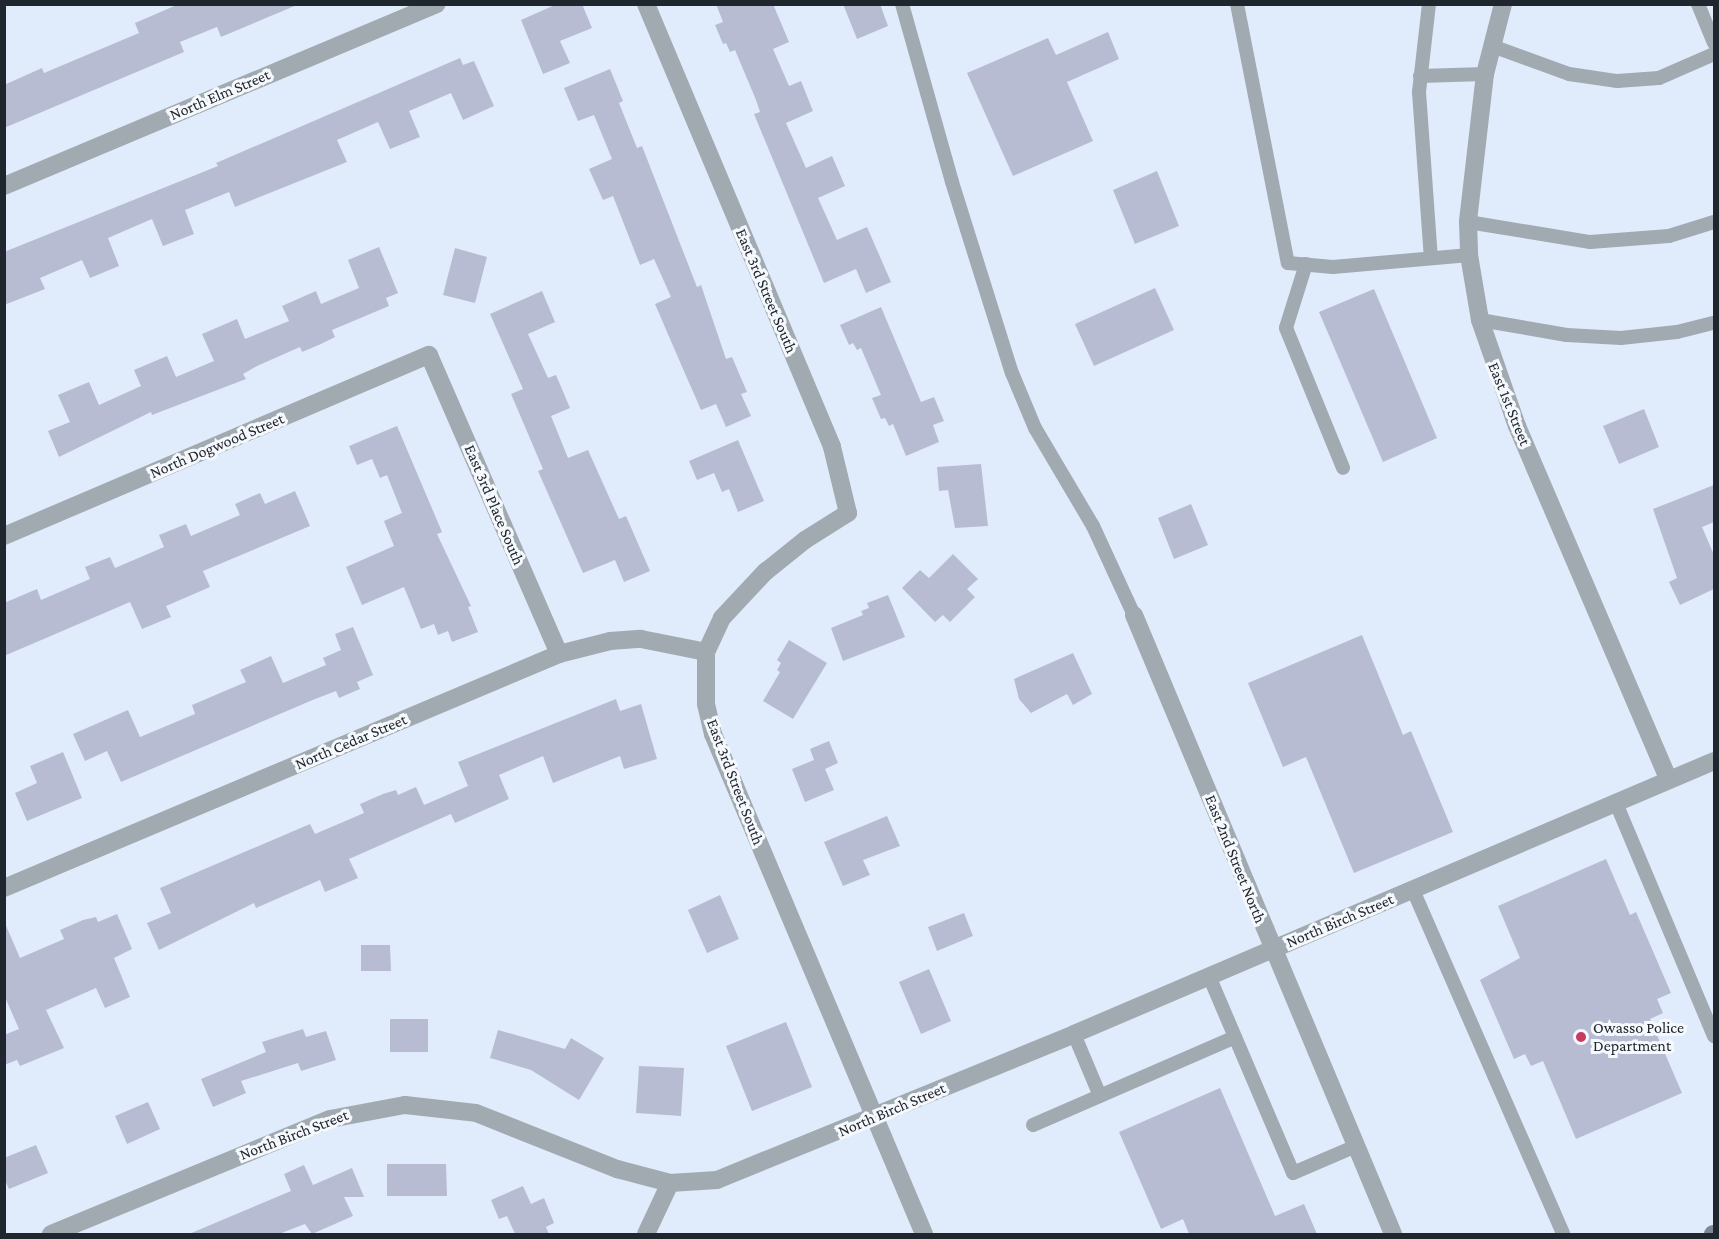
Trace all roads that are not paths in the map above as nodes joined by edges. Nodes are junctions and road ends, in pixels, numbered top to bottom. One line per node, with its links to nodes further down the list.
1 (436, 4): 13 (street, North Elm Street)
2 (646, 4): 25 (street, East 3rd Street South)
3 (902, 4): 24 (lane)
4 (1237, 4): 18 (lane)
5 (1430, 4): 12 (lane)
6 (1503, 4): 9 (street, East 1st Street)
7 (1698, 4): 8 (lane)
8 (1714, 43)
9 (1492, 46): 10 (lane); 11 (street, East 1st Street)
10 (1714, 54)
11 (1485, 74): 12 (lane); 14 (street, East 1st Street)
12 (1420, 76): 17 (lane)
13 (4, 186)
14 (1467, 222): 15 (lane); 16 (street, East 1st Street)
15 (1714, 222)
16 (1468, 255): 17 (lane); 19 (street, East 1st Street)
17 (1431, 258): 18 (lane)
18 (1306, 264): 22 (lane)
19 (1480, 320): 20 (lane); 28 (street, East 1st Street)
20 (1714, 323)
21 (429, 355): 23 (street, North Dogwood Street); 26 (street, East 3rd Place South)
22 (1343, 468)
23 (4, 536)
24 (1134, 615): 32 (street, East 2nd Street North)
25 (706, 652): 26 (street, North Cedar Street); 38 (street, East 3rd Street South)
26 (559, 654): 30 (street, North Cedar Street)
27 (1714, 761): 28 (street, North Birch Street)
28 (1669, 780): 29 (street, North Birch Street)
29 (1616, 803): 31 (street, North Birch Street); 35 (lane)
30 (4, 888)
31 (1413, 890): 32 (street, North Birch Street); 46 (lane)
32 (1273, 949): 33 (street, North Birch Street); 40 (street, East 2nd Street North)
33 (1209, 976): 34 (street, North Birch Street); 36 (lane)
34 (1074, 1034): 37 (lane); 38 (street, North Birch Street)
35 (1714, 1036)
36 (1235, 1037): 37 (lane); 40 (lane)
37 (1100, 1096): 39 (lane)
38 (874, 1117): 41 (street, North Birch Street); 44 (street, East 3rd Street South)
39 (1033, 1125)
40 (1356, 1146): 45 (street, East 2nd Street North)
41 (670, 1183): 42 (street, North Birch Street); 43 (street)
42 (51, 1234)
43 (646, 1234)
44 (924, 1234)
45 (1393, 1234)
46 (1563, 1234)

